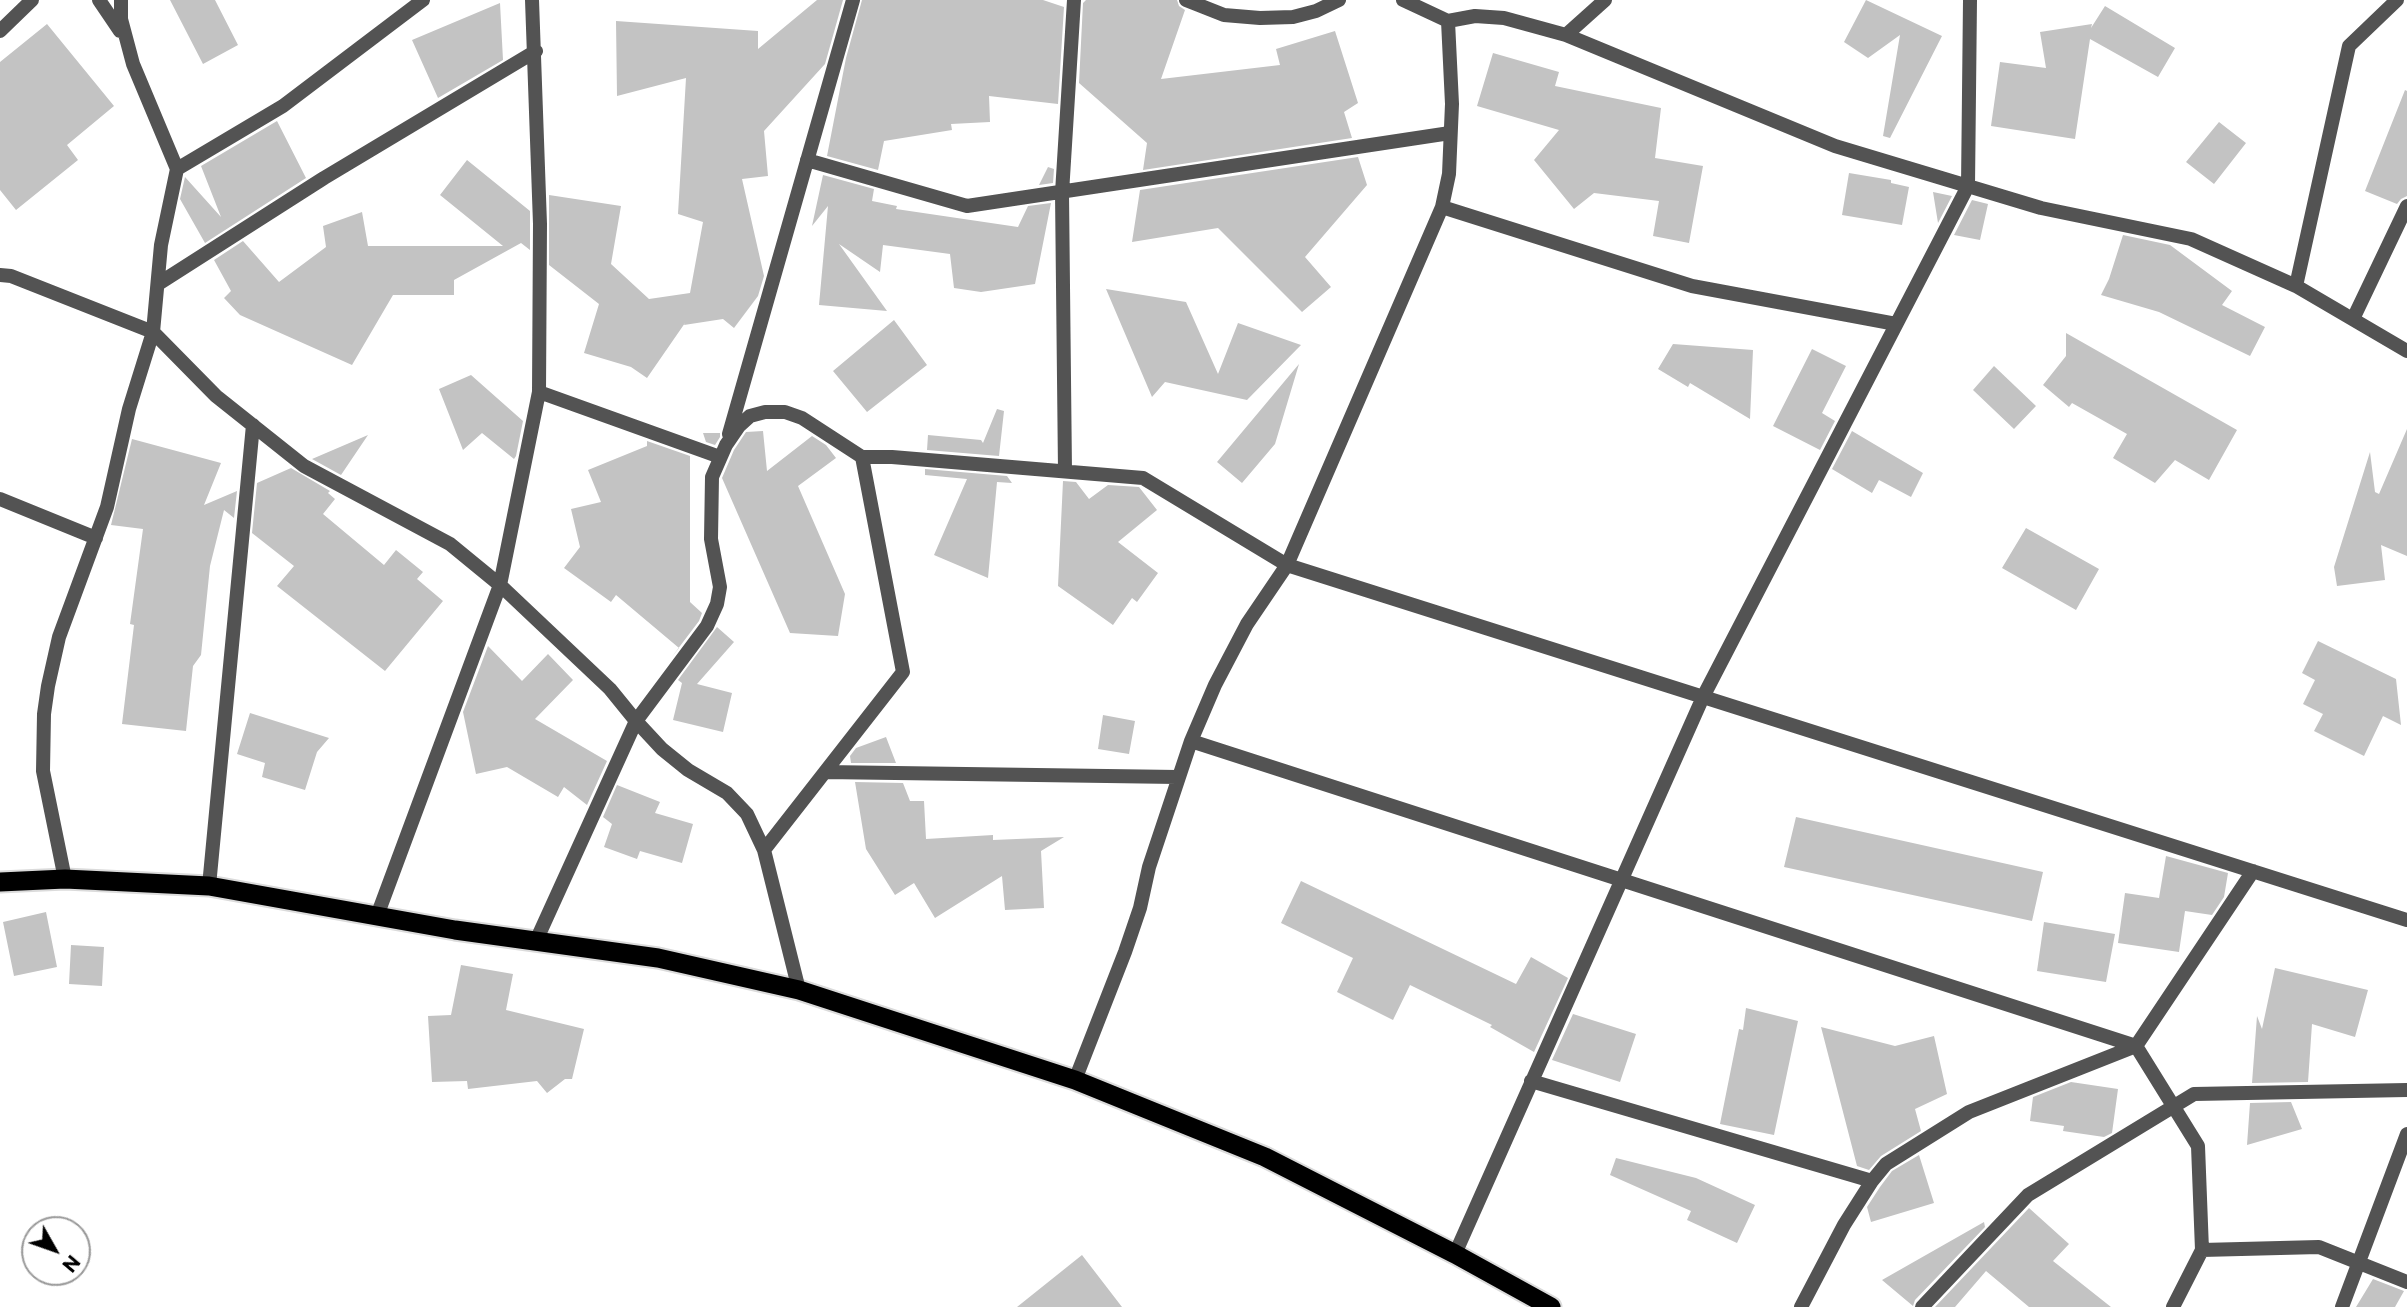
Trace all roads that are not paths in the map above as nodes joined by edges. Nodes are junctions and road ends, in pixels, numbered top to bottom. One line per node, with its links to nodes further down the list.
1 (32, 0): 17 (street)
2 (99, 0): 19 (street)
3 (121, 0): 19 (street)
4 (422, 0): 23 (street)
5 (532, 0): 20 (street)
6 (853, 0): 22 (street)
7 (1074, 0): 25 (street)
8 (1186, 0): 9 (street)
9 (1339, 0)
10 (1403, 0): 16 (street)
11 (1471, 0): 15 (street)
12 (1605, 0): 18 (street)
13 (1970, 0): 24 (street)
14 (2392, 2): 30 (street)
15 (1475, 16): 16 (street); 18 (street)
16 (1448, 21): 21 (street)
17 (0, 31)
18 (1566, 35): 24 (street)
19 (125, 38): 23 (street)
20 (536, 51): 29 (street); 35 (street)
21 (1450, 133): 25 (street); 27 (street)
22 (807, 160): 25 (street); 37 (street)
23 (177, 169): 29 (street)
24 (1968, 186): 30 (street); 32 (street)
25 (1062, 192): 39 (street)
26 (2407, 206): 31 (street)
27 (1442, 207): 32 (street); 42 (street)
28 (0, 275): 33 (street)
29 (158, 284): 33 (street)
30 (2297, 286): 31 (street)
31 (2353, 319): 34 (street)
32 (1896, 324): 44 (street)
33 (153, 331): 36 (street); 41 (street)
34 (2407, 351)
35 (539, 391): 37 (street); 43 (street)
36 (253, 425): 43 (street); 54 (street)
37 (723, 451): 38 (street); 45 (street)
38 (862, 457): 39 (street); 47 (street)
39 (1065, 471): 42 (street)
40 (0, 499): 41 (street)
41 (96, 538): 51 (street)
42 (1287, 565): 44 (street); 46 (street)
43 (500, 585): 45 (street); 55 (street)
44 (1703, 697): 50 (street); 52 (street)
45 (636, 721): 49 (street); 57 (street)
46 (1191, 741): 48 (street); 52 (street)
47 (825, 772): 48 (street); 49 (street)
48 (1177, 777): 60 (street)
49 (764, 850): 58 (street)
50 (2253, 872): 56 (street); 59 (street)
51 (65, 879): 53 (highway); 54 (highway)
52 (1622, 880): 59 (street); 61 (street)
53 (0, 882)
54 (209, 886): 55 (highway)
55 (377, 916): 57 (highway)
56 (2407, 920)
57 (536, 941): 58 (highway)
58 (799, 990): 60 (highway)
59 (2136, 1046): 63 (street); 65 (street)
60 (1075, 1080): 67 (highway)
61 (1531, 1081): 65 (street); 67 (street)
62 (2407, 1090): 63 (street)
63 (2173, 1106): 66 (street); 72 (street)
64 (2407, 1134): 68 (street)
65 (1872, 1181): 71 (street)
66 (2202, 1250): 68 (street); 73 (street)
67 (1455, 1254): 70 (highway)
68 (2360, 1263): 69 (street); 74 (street)
69 (2407, 1282)
70 (1551, 1307)
71 (1801, 1307)
72 (1922, 1307)
73 (2173, 1307)
74 (2342, 1307)

